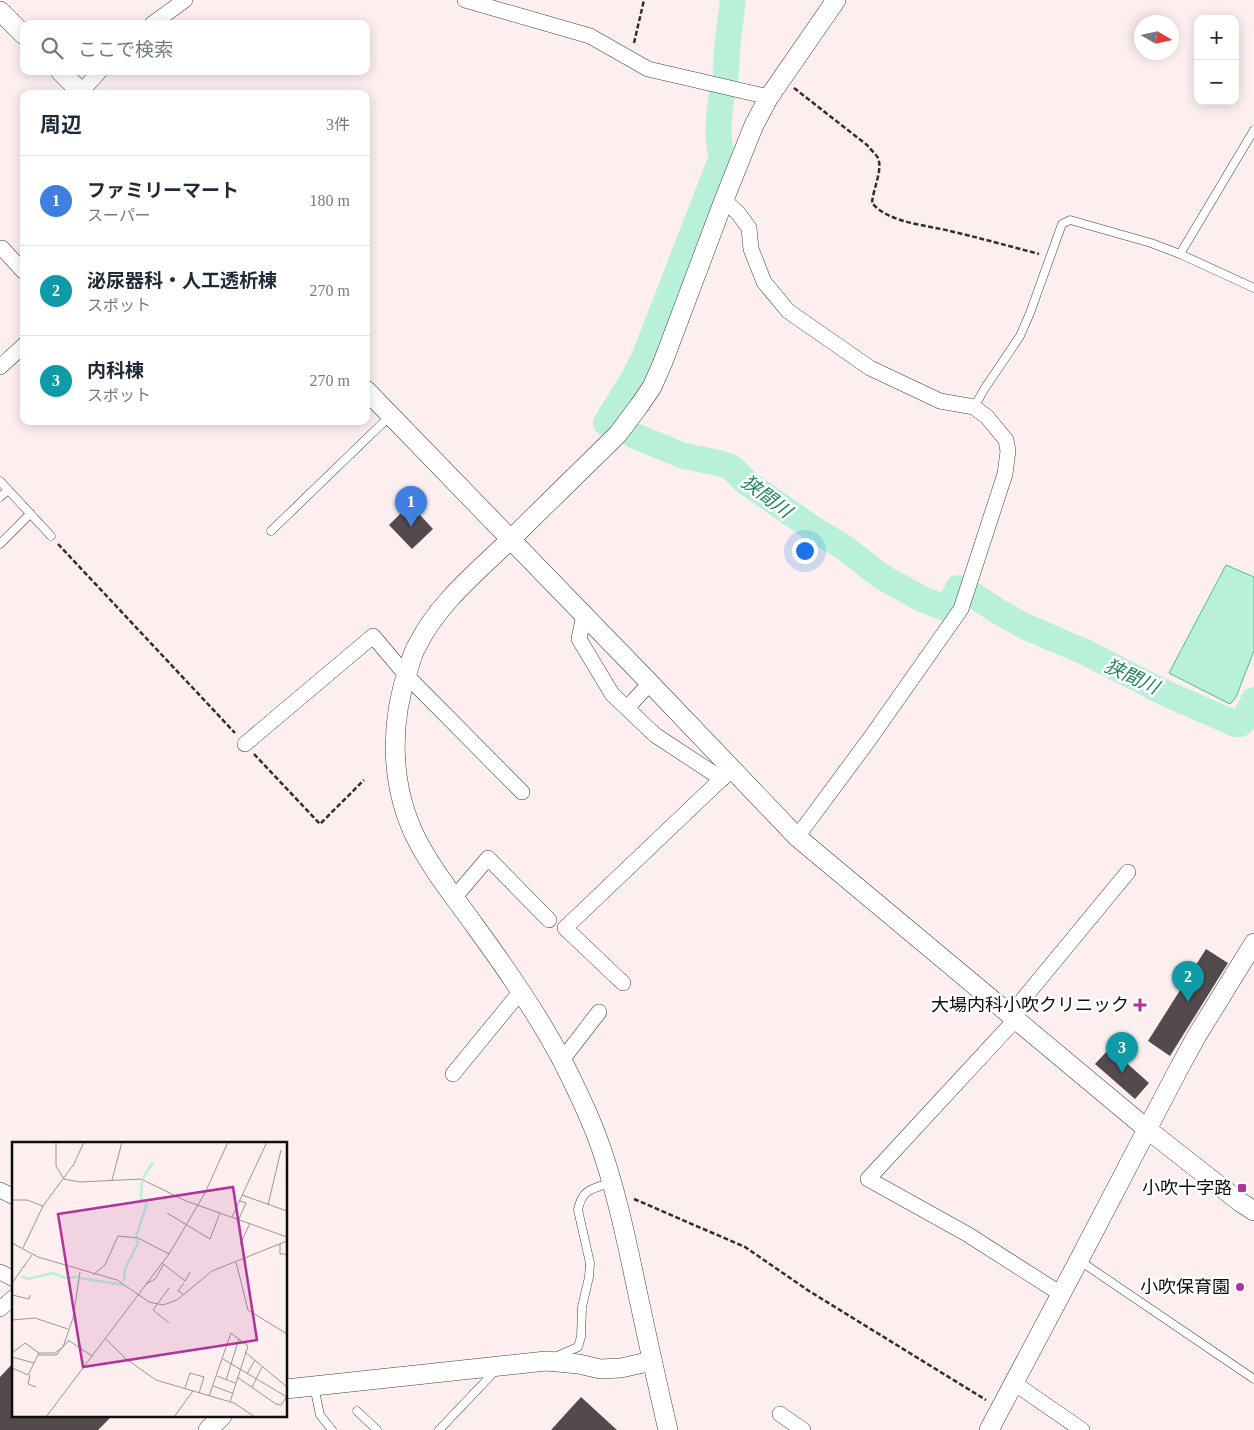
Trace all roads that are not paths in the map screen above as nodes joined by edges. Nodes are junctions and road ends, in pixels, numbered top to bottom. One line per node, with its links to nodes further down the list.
1 (184, 0): 5 (street)
2 (465, 0): 11 (street)
3 (836, 0): 11 (street)
4 (0, 11): 6 (street)
5 (157, 20)
6 (20, 31)
7 (64, 75): 9 (street)
8 (97, 75): 10 (street)
9 (79, 90)
10 (84, 90)
11 (769, 97): 13 (street)
12 (1254, 130): 15 (lane)
13 (724, 200): 21 (street); 29 (street)
14 (2, 248): 16 (street)
15 (1180, 254): 17 (lane); 21 (lane)
16 (20, 268)
17 (1254, 288)
18 (20, 349): 19 (street)
19 (0, 367)
20 (370, 394): 22 (street)
21 (974, 407): 38 (street)
22 (391, 415): 27 (lane); 29 (street)
23 (0, 481): 24 (lane)
24 (8, 490): 25 (lane); 26 (lane)
25 (0, 497)
26 (30, 514): 28 (lane); 30 (lane)
27 (271, 530)
28 (51, 536)
29 (510, 540): 31 (street); 32 (street)
30 (0, 544)
31 (584, 615): 33 (street); 34 (street)
32 (406, 675): 35 (street); 37 (street); 40 (street)
33 (650, 683): 34 (street); 36 (street)
34 (627, 708): 36 (street)
35 (245, 744)
36 (727, 774): 38 (street); 43 (street)
37 (522, 792)
38 (796, 837): 46 (street)
39 (1128, 872): 46 (street)
40 (454, 898): 41 (street); 44 (street)
41 (549, 920)
42 (1254, 943): 49 (street)
43 (623, 983)
44 (521, 991): 47 (street); 48 (street)
45 (599, 1012): 47 (street)
46 (1016, 1019): 49 (street); 57 (street)
47 (562, 1060): 50 (street)
48 (453, 1074)
49 (1147, 1129): 53 (street); 54 (street)
50 (612, 1186): 60 (street); 61 (lane)
51 (0, 1190): 52 (street)
52 (12, 1196)
53 (1254, 1211)
54 (1079, 1260): 57 (street); 63 (lane)
55 (0, 1272): 56 (street)
56 (12, 1278)
57 (1061, 1294): 64 (street)
58 (12, 1299): 59 (street)
59 (0, 1309)
60 (652, 1361): 61 (street); 74 (street)
61 (546, 1362): 62 (street)
62 (499, 1367): 65 (street); 73 (lane)
63 (1254, 1378)
64 (1014, 1383): 76 (street); 77 (street)
65 (314, 1386): 66 (street); 71 (lane)
66 (288, 1389)
67 (357, 1411): 72 (lane)
68 (780, 1414): 75 (street)
69 (220, 1418): 70 (street)
70 (208, 1430)
71 (332, 1430)
72 (377, 1430)
73 (440, 1430)
74 (668, 1430)
75 (803, 1430)
76 (989, 1430)
77 (1082, 1430)

